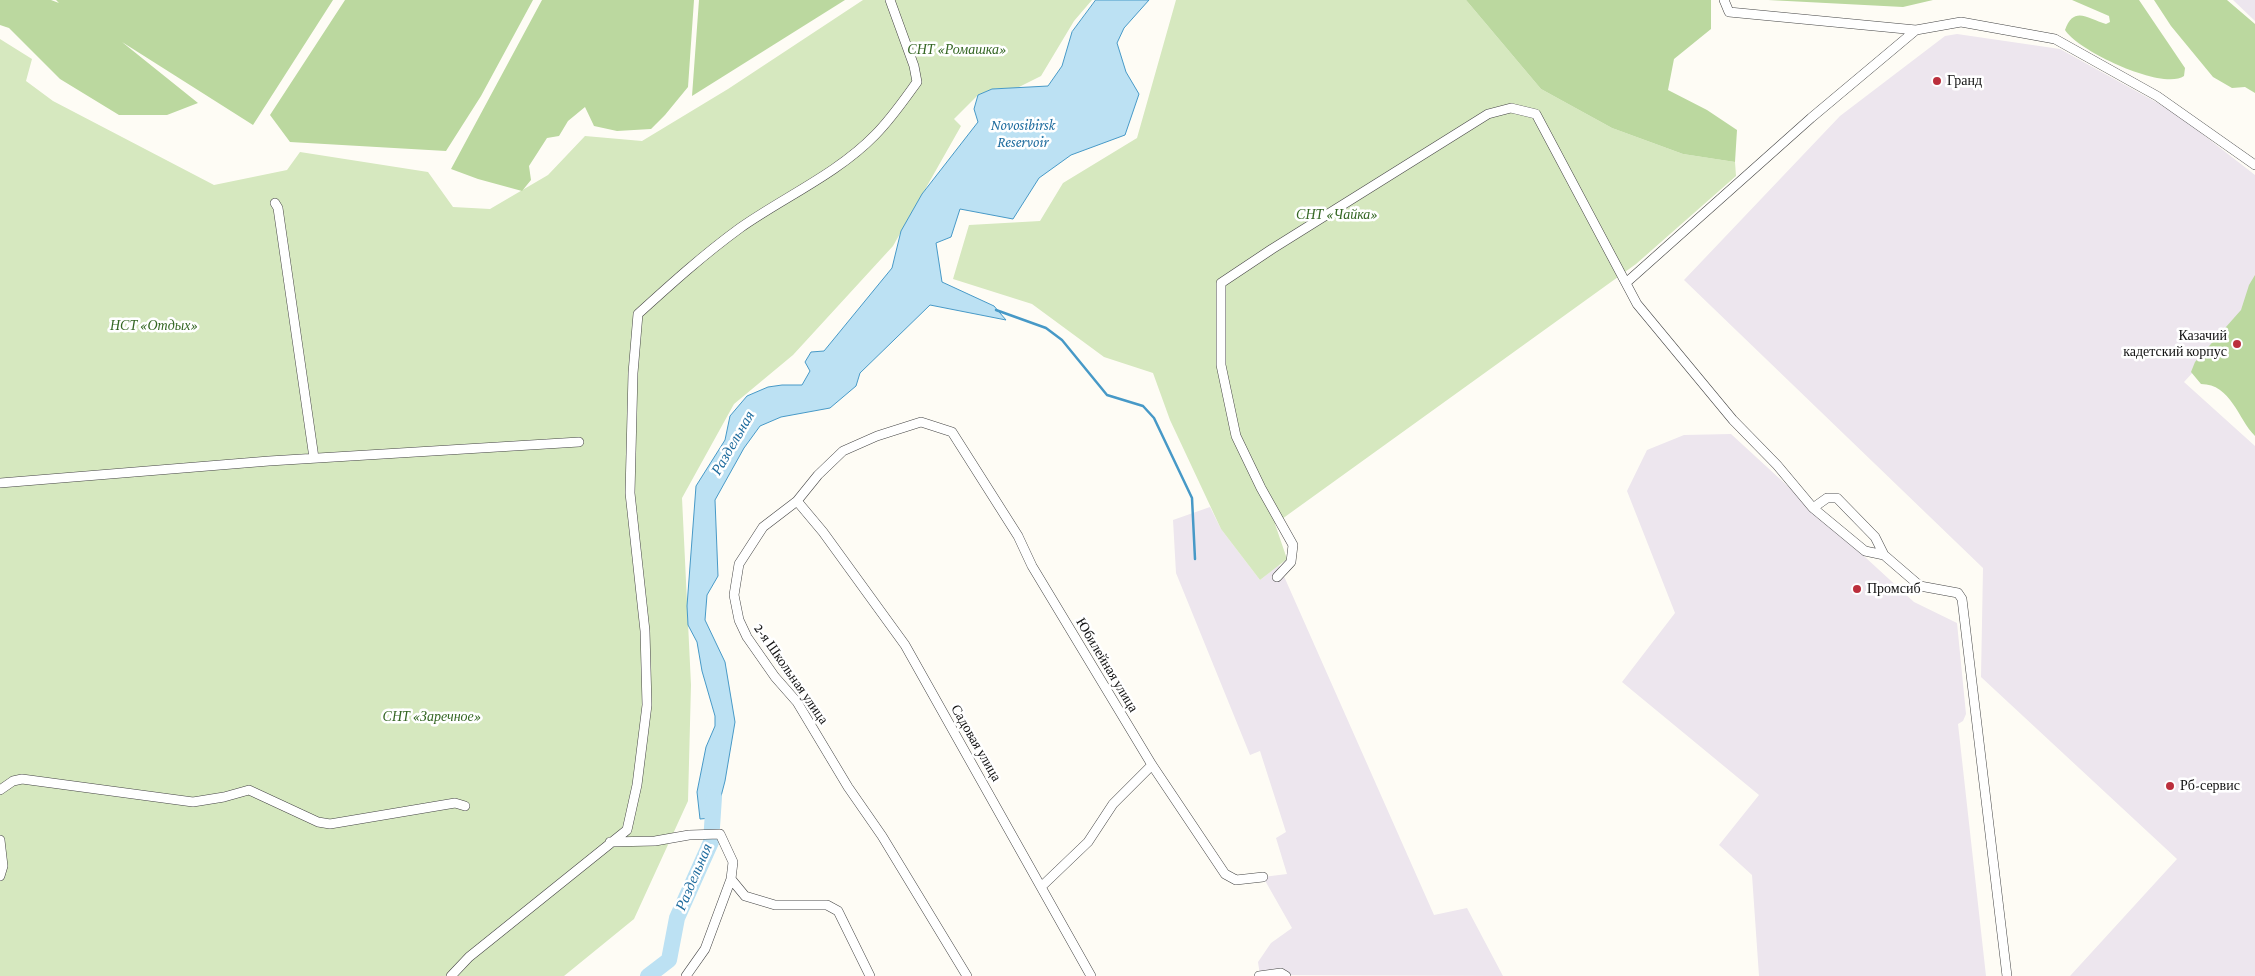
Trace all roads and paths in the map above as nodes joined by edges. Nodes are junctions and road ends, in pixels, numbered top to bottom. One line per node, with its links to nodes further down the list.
1 (890, 0): 19 (street)
2 (1724, 0): 3 (street)
3 (1916, 30): 4 (street); 6 (street)
4 (2255, 166)
5 (275, 203): 9 (street)
6 (1627, 282): 12 (street); 14 (street)
7 (952, 432): 11 (street, 2-я Школьная улица); 15 (street, Юбилейная улица)
8 (579, 442): 9 (street)
9 (314, 458): 10 (street)
10 (0, 483)
11 (797, 501): 23 (street, Садовая улица); 27 (street, 2-я Школьная улица)
12 (1814, 508): 13 (street); 13 (street)
13 (1884, 555): 31 (street)
14 (1277, 577)
15 (1152, 765): 21 (street, Юбилейная улица); 23 (street)
16 (0, 790): 17 (street)
17 (465, 806)
18 (0, 840): 20 (street)
19 (610, 842): 22 (street); 24 (street)
20 (0, 876)
21 (1263, 877)
22 (730, 879): 25 (street); 26 (street)
23 (1042, 886): 28 (street, Садовая улица)
24 (451, 976)
25 (686, 976)
26 (870, 976)
27 (967, 976)
28 (1091, 976)
29 (1259, 976): 30 (street)
30 (1286, 976)
31 (2007, 976)

